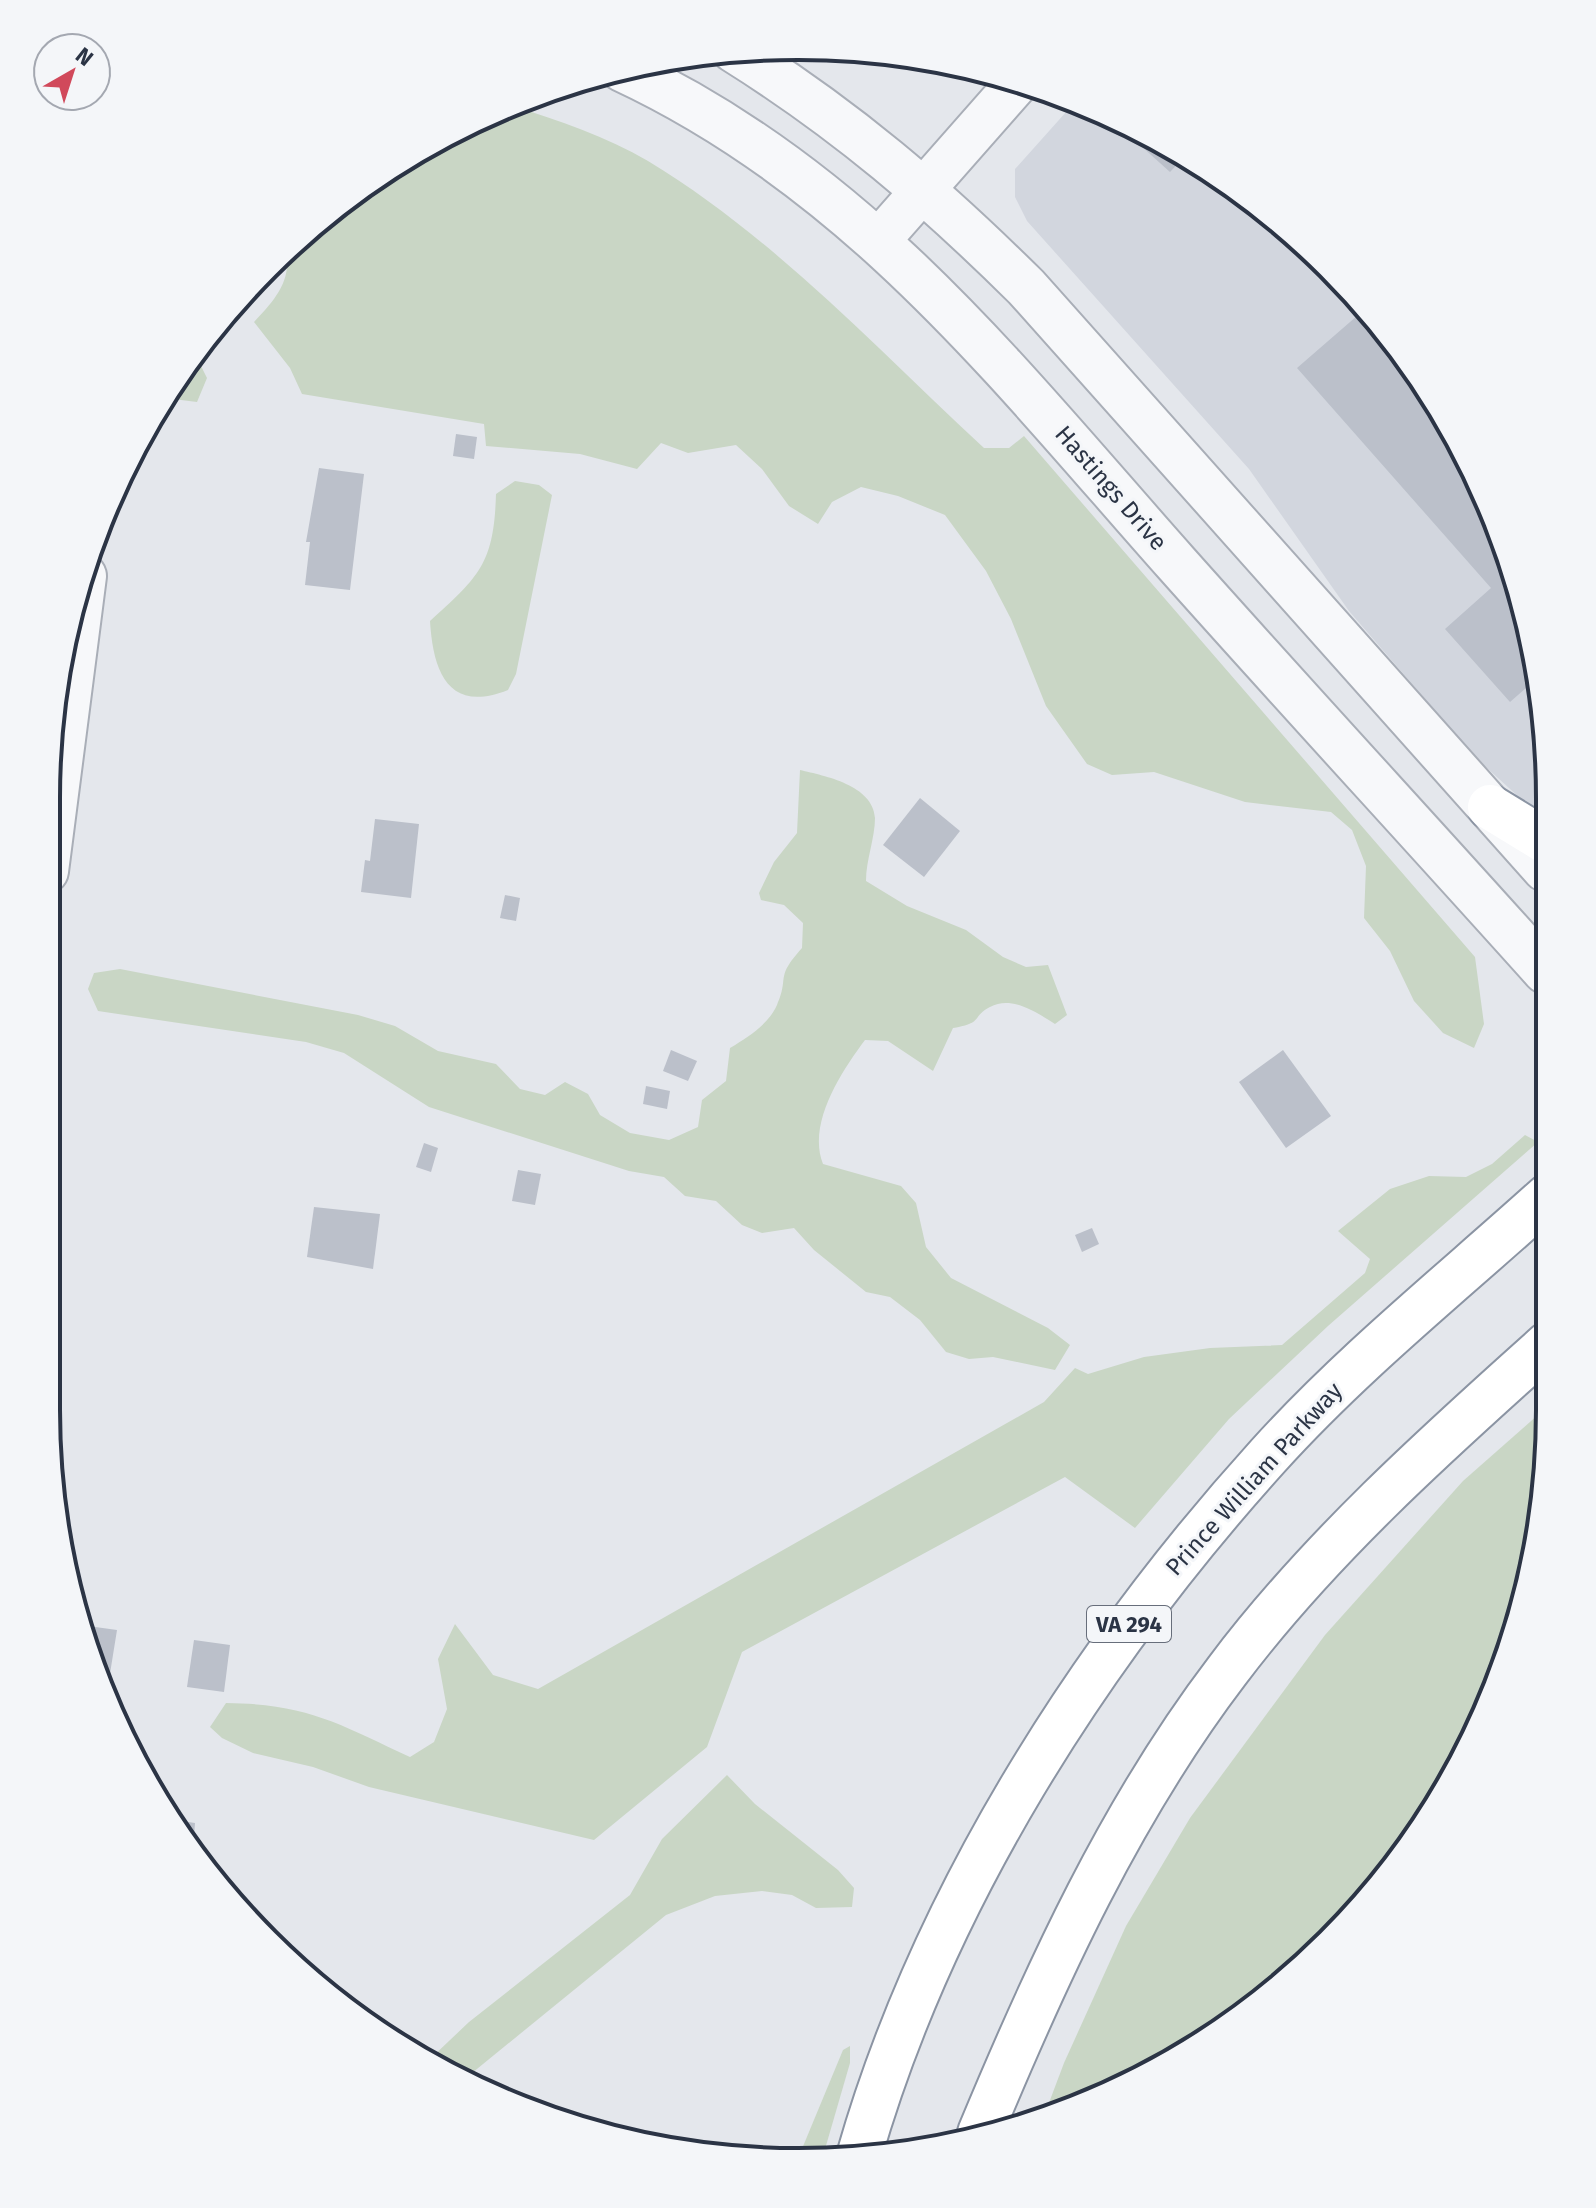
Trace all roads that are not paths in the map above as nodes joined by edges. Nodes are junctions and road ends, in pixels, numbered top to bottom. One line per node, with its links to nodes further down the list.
1 (753, 62): 4 (street)
2 (640, 77): 5 (street, Hastings Drive)
3 (1010, 91): 4 (street)
4 (924, 189): 5 (street); 8 (street)
5 (879, 240): 11 (street, Hastings Drive)
6 (74, 655): 7 (street)
7 (63, 741)
8 (1490, 807): 9 (highway); 10 (street)
9 (1536, 835)
10 (1536, 859)
11 (1536, 961)
12 (1536, 1207): 15 (highway, Prince William Parkway / VA 294)
13 (1536, 1355): 14 (highway)
14 (984, 2124)
15 (863, 2145)

